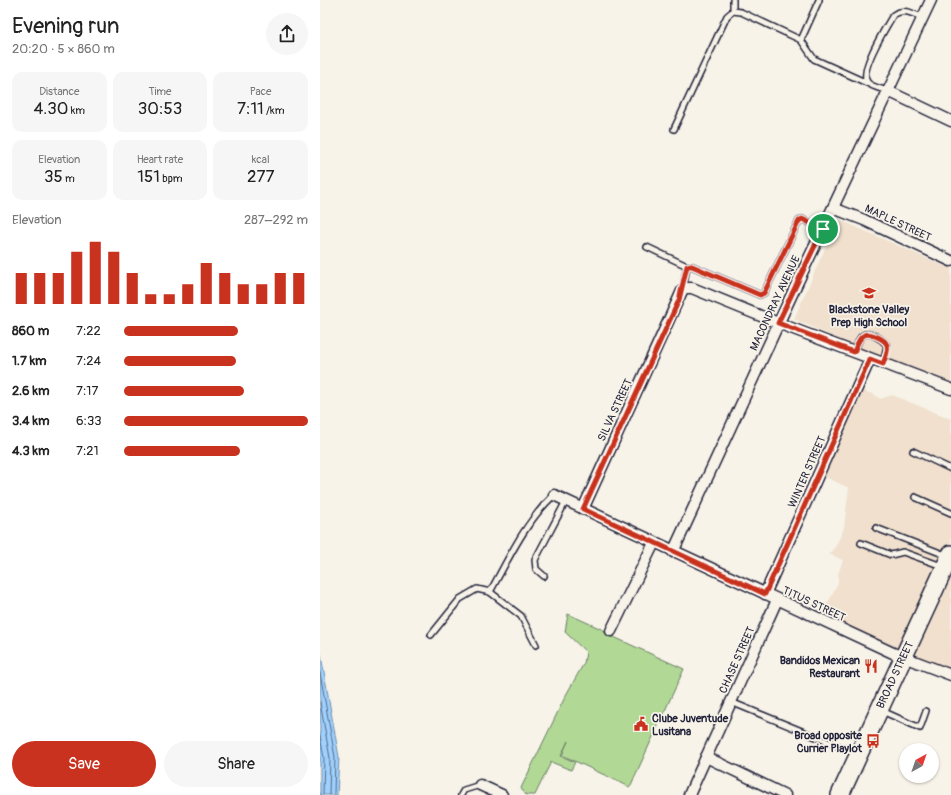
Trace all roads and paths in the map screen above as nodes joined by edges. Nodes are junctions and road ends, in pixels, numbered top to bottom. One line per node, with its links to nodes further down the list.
1 (733, 0): 4 (lane)
2 (820, 0): 6 (lane)
3 (931, 0): 5 (street, MACONDRAY AVENUE)
4 (733, 11): 6 (lane); 10 (lane)
5 (923, 18): 7 (lane); 8 (street, MACONDRAY AVENUE)
6 (801, 40): 7 (lane)
7 (868, 83): 8 (lane)
8 (888, 91): 9 (street); 11 (street, MACONDRAY AVENUE)
9 (951, 121)
10 (674, 129)
11 (834, 208): 12 (street, MACONDRAY AVENUE); 14 (street, MAPLE STREET)
12 (823, 229): 15 (lane); 17 (street, MACONDRAY AVENUE)
13 (647, 247): 15 (lane)
14 (951, 261)
15 (687, 266): 16 (lane)
16 (682, 291): 17 (street); 27 (street, SILVA STREET)
17 (778, 323): 18 (street); 32 (street, MACONDRAY AVENUE)
18 (854, 352): 19 (street); 20 (lane)
19 (870, 359): 20 (street); 36 (street, WINTER STREET)
20 (883, 364): 21 (street)
21 (951, 389)
22 (912, 451): 23 (lane)
23 (951, 469)
24 (554, 495): 26 (street); 35 (lane)
25 (915, 497): 28 (lane)
26 (566, 501): 27 (street); 34 (lane)
27 (583, 509): 30 (street, TITUS STREET)
28 (951, 513)
29 (876, 528): 33 (lane)
30 (654, 543): 32 (street, TITUS STREET); 38 (street)
31 (861, 543): 33 (lane)
32 (673, 552): 36 (street, TITUS STREET)
33 (949, 561): 41 (main road, BROAD STREET)
34 (544, 576)
35 (490, 592): 39 (lane); 40 (lane)
36 (765, 594): 37 (street, TITUS STREET)
37 (777, 600): 41 (street, TITUS STREET); 43 (street, CHASE STREET)
38 (611, 631)
39 (430, 635)
40 (536, 645)
41 (903, 658): 42 (street, TITUS STREET); 44 (main road, BROAD STREET)
42 (951, 675)
43 (731, 702): 46 (lane); 47 (street, CHASE STREET)
44 (879, 710): 45 (lane); 46 (main road, BROAD STREET)
45 (926, 711)
46 (858, 755): 53 (main road, BROAD STREET)
47 (706, 757): 51 (street, CHASE STREET); 52 (street)
48 (480, 785): 49 (lane); 50 (street)
49 (461, 795)
50 (502, 795)
51 (689, 795)
52 (785, 795)
53 (840, 795)

